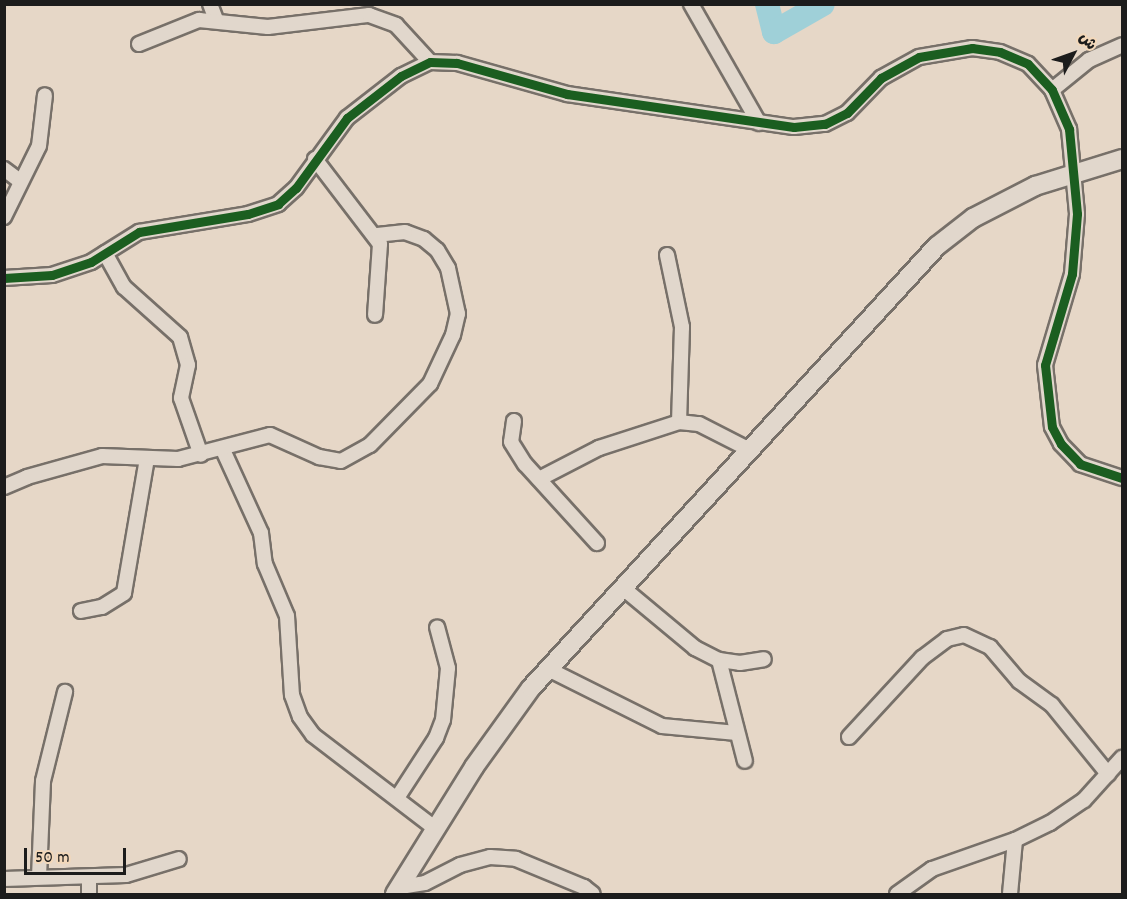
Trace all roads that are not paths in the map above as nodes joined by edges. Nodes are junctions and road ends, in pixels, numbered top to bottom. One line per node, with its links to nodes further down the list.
1 (210, 4): 4 (street)
2 (691, 4): 10 (street)
3 (368, 10): 4 (street); 7 (street)
4 (216, 20): 5 (street)
5 (139, 44)
6 (1122, 45): 8 (street)
7 (430, 62): 10 (street); 11 (street)
8 (1052, 90): 10 (street); 14 (street)
9 (45, 95): 15 (street)
10 (759, 123)
11 (315, 159): 17 (street); 18 (street)
12 (1122, 159): 14 (main road)
13 (4, 169): 15 (street)
14 (1075, 173): 25 (main road); 28 (street)
15 (21, 182): 16 (street)
16 (4, 217)
17 (375, 235): 21 (street); 24 (street)
18 (105, 253): 20 (street); 26 (street)
19 (667, 255): 23 (street)
20 (4, 279)
21 (375, 315)
22 (514, 421): 29 (street)
23 (679, 422): 25 (street); 29 (street)
24 (223, 450): 26 (street); 44 (street)
25 (750, 450): 32 (main road)
26 (201, 455): 27 (street)
27 (147, 459): 30 (street); 33 (street)
28 (1122, 478)
29 (538, 479): 31 (street)
30 (4, 487)
31 (597, 543)
32 (623, 588): 36 (street); 37 (main road)
33 (81, 610)
34 (437, 627): 44 (street)
35 (764, 659): 36 (street)
36 (719, 660): 39 (street)
37 (548, 669): 39 (street); 45 (main road)
38 (65, 692): 48 (street)
39 (737, 733): 42 (street)
40 (849, 737): 43 (street)
41 (1122, 758): 43 (street)
42 (745, 761)
43 (1108, 774): 46 (street)
44 (397, 798): 45 (street)
45 (436, 829): 51 (main road)
46 (1015, 840): 54 (street); 55 (street)
47 (179, 859): 49 (street)
48 (39, 877): 49 (street); 50 (street)
49 (89, 878): 52 (street)
50 (4, 879)
51 (397, 891): 53 (street)
52 (89, 894)
53 (593, 894)
54 (897, 894)
55 (1010, 894)

